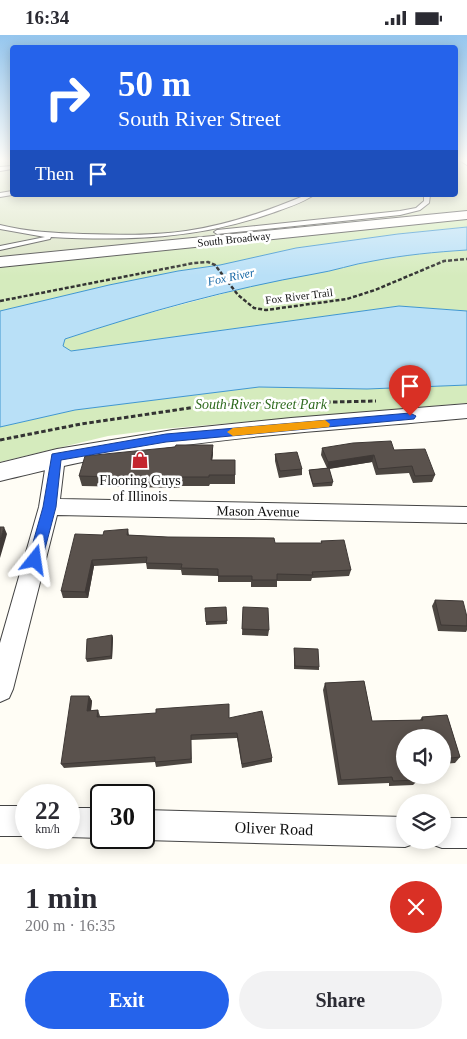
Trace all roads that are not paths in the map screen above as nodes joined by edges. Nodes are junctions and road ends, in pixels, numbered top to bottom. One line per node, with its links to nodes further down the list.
1 (302, 199): 5 (lane)
2 (427, 199): 5 (lane)
3 (467, 215): 7 (street, South Broadway)
4 (0, 227): 6 (lane); 7 (lane)
5 (180, 234): 6 (lane)
6 (63, 236): 7 (lane)
7 (0, 252)
8 (467, 411): 9 (street)
9 (56, 457): 10 (street); 11 (street)
10 (0, 472)
11 (50, 507): 12 (street, Mason Avenue); 13 (street)
12 (467, 515)
13 (0, 689)
14 (0, 821): 15 (street)
15 (15, 821)
16 (155, 825): 17 (street, Oliver Road)
17 (396, 832)
18 (451, 833): 19 (street)
19 (467, 833)

